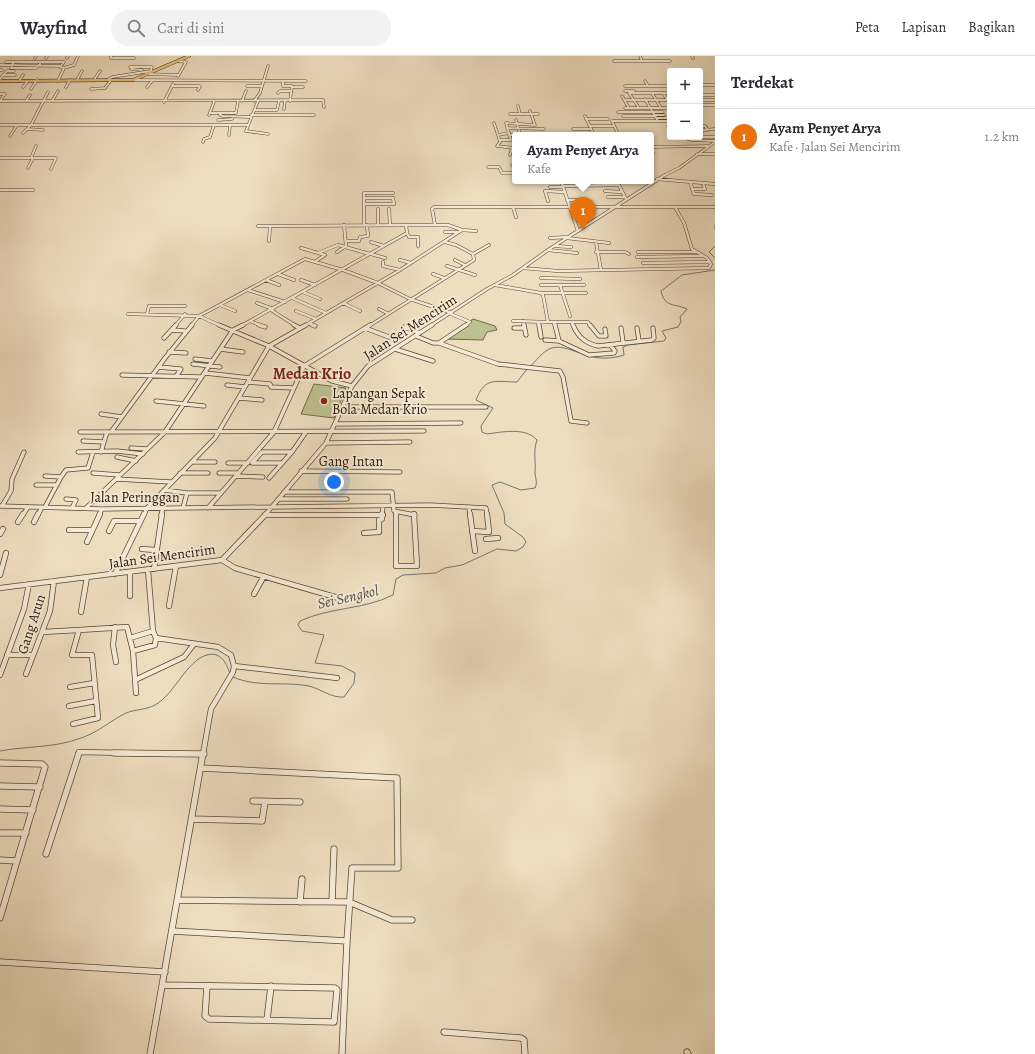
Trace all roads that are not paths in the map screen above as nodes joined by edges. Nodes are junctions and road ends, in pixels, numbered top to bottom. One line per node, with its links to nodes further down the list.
1 (78, 56): 20 (street)
2 (111, 56): 4 (street)
3 (189, 56): 9 (main road)
4 (120, 57): 5 (street)
5 (134, 58)
6 (66, 59): 13 (street); 18 (street)
7 (641, 59): 8 (street); 10 (street); 14 (street)
8 (654, 59)
9 (178, 61): 26 (main road); 30 (street)
10 (614, 61)
11 (6, 62): 12 (street)
12 (14, 62): 13 (street); 16 (street)
13 (41, 62): 17 (street)
14 (670, 62)
15 (0, 65): 16 (street)
16 (12, 65): 17 (street)
17 (39, 65): 18 (street)
18 (60, 66): 20 (street)
19 (268, 66): 49 (street)
20 (64, 68): 48 (street)
21 (130, 68): 26 (street)
22 (33, 71): 28 (street)
23 (82, 71): 37 (street)
24 (100, 71): 38 (street)
25 (116, 71): 31 (street)
26 (149, 72): 27 (street); 30 (street); 41 (main road)
27 (126, 74): 31 (street); 40 (street)
28 (3, 75): 33 (street); 46 (street)
29 (23, 75): 47 (street)
30 (178, 75): 43 (street)
31 (115, 76): 39 (street)
32 (288, 76): 51 (street)
33 (0, 80): 45 (main road)
34 (28, 80): 35 (main road); 47 (main road); 66 (street)
35 (37, 80): 48 (main road); 71 (street)
36 (70, 80): 37 (main road); 48 (main road); 67 (street)
37 (77, 80): 38 (main road)
38 (94, 80): 39 (main road)
39 (109, 80): 40 (main road); 58 (street)
40 (122, 80): 41 (main road)
41 (133, 80): 42 (street)
42 (152, 80): 43 (street); 68 (street)
43 (176, 80): 49 (street); 59 (street)
44 (306, 80): 51 (street)
45 (5, 81): 46 (main road); 56 (street)
46 (10, 81): 47 (main road)
47 (19, 81)
48 (58, 81)
49 (263, 81): 50 (street); 61 (street)
50 (283, 81): 51 (street); 73 (street)
51 (288, 81)
52 (645, 81): 63 (street)
53 (656, 82): 64 (street)
54 (703, 85): 55 (street)
55 (715, 85)
56 (2, 86)
57 (89, 86): 58 (street)
58 (107, 86): 69 (street)
59 (172, 86): 72 (street); 110 (street)
60 (247, 86): 61 (street)
61 (262, 86): 104 (street)
62 (625, 86): 63 (street)
63 (648, 86): 64 (street)
64 (659, 86): 65 (street)
65 (667, 86)
66 (23, 87)
67 (66, 87)
68 (146, 87)
69 (91, 88)
70 (302, 88): 73 (street)
71 (31, 89)
72 (198, 90)
73 (291, 90): 73 (street); 108 (street)
74 (58, 91): 101 (street)
75 (246, 91): 103 (street)
76 (625, 91): 78 (street)
77 (48, 92): 100 (street)
78 (667, 92)
79 (667, 92): 82 (street)
80 (642, 93): 81 (street); 92 (street); 93 (street)
81 (652, 93): 82 (street); 94 (street)
82 (663, 93): 90 (street)
83 (0, 94): 98 (street)
84 (30, 95): 99 (street)
85 (703, 95): 86 (street)
86 (715, 95)
87 (622, 96): 91 (street)
88 (238, 97): 102 (street)
89 (277, 97): 106 (street)
90 (667, 98)
91 (625, 100): 92 (street); 120 (street)
92 (634, 100): 93 (street); 121 (street)
93 (645, 100): 94 (street); 122 (street)
94 (656, 100): 95 (street); 123 (street)
95 (667, 100)
96 (703, 100): 97 (street)
97 (715, 100)
98 (0, 101): 99 (street)
99 (26, 101): 100 (street)
100 (43, 101): 101 (street); 155 (street)
101 (52, 101): 109 (street)
102 (236, 101): 103 (street); 111 (street); 130 (street)
103 (242, 101): 104 (street)
104 (254, 101): 105 (street)
105 (258, 101): 106 (street); 126 (street)
106 (278, 101): 107 (street); 126 (street)
107 (285, 101): 108 (street); 118 (street)
108 (290, 101): 117 (street)
109 (146, 102): 110 (street); 112 (street)
110 (164, 102): 111 (street)
111 (214, 102): 130 (street)
112 (141, 104)
113 (711, 105): 114 (street); 116 (street); 125 (street)
114 (715, 105)
115 (518, 106): 132 (street)
116 (703, 106)
117 (324, 107)
118 (284, 108)
119 (625, 108): 120 (street)
120 (629, 108): 121 (street)
121 (639, 108): 122 (street)
122 (650, 108): 123 (street); 129 (street)
123 (661, 108): 124 (street)
124 (667, 108)
125 (714, 108)
126 (255, 110): 136 (street)
127 (530, 110): 133 (street)
128 (618, 112): 129 (street)
129 (652, 112): 139 (street); 139 (street)
130 (220, 113): 140 (street)
131 (510, 114): 132 (street)
132 (520, 114): 133 (street)
133 (532, 114): 134 (street); 152 (street)
134 (538, 114)
135 (314, 115): 136 (street)
136 (251, 116): 140 (street); 158 (street)
137 (585, 116): 142 (street)
138 (623, 116): 139 (street)
139 (655, 116): 147 (street); 148 (street)
140 (225, 118): 145 (street)
141 (505, 118): 150 (street)
142 (586, 119): 143 (street); 162 (street)
143 (598, 119): 144 (street); 159 (street)
144 (608, 119)
145 (218, 120)
146 (516, 120): 152 (street)
147 (658, 121): 151 (street); 160 (street)
148 (667, 122)
149 (494, 123): 180 (street)
150 (506, 123): 152 (street); 163 (street)
151 (667, 123)
152 (517, 124): 164 (street)
153 (0, 125): 154 (street)
154 (17, 125): 155 (street); 181 (street)
155 (31, 125): 156 (street); 166 (street)
156 (214, 125): 157 (street); 186 (street)
157 (230, 125): 158 (street); 176 (street)
158 (248, 125): 177 (street)
159 (602, 126): 160 (street); 162 (street)
160 (613, 126): 173 (street)
161 (703, 126): 170 (street)
162 (590, 127): 165 (street); 172 (street)
163 (507, 128): 164 (street); 178 (street)
164 (518, 128): 169 (street); 171 (street)
165 (573, 128)
166 (28, 129): 168 (street); 175 (street)
167 (715, 129): 170 (street)
168 (42, 130)
169 (544, 130)
170 (708, 130): 174 (street)
171 (519, 132)
172 (592, 132)
173 (617, 132)
174 (703, 132)
175 (23, 133)
176 (229, 134)
177 (268, 134)
178 (509, 134): 179 (street); 180 (street); 184 (street)
179 (512, 134)
180 (498, 135): 184 (street)
181 (10, 136)
182 (703, 137): 183 (street)
183 (715, 137)
184 (500, 140): 192 (street)
185 (690, 140): 187 (street)
186 (203, 142)
187 (715, 142): 190 (street, Jalan Sei Mencirim)
188 (36, 146): 198 (street)
189 (654, 147): 190 (street)
190 (708, 147): 191 (street); 194 (street, Jalan Sei Mencirim)
191 (715, 147)
192 (512, 148)
193 (512, 152): 196 (street)
194 (696, 154): 195 (street); 203 (street, Jalan Sei Mencirim)
195 (715, 154)
196 (510, 155)
197 (0, 158): 198 (street)
198 (32, 158): 200 (street); 201 (street)
199 (488, 167): 202 (street)
200 (28, 168)
201 (51, 170)
202 (512, 173)
203 (656, 179): 204 (street)
204 (690, 182): 206 (street); 212 (street)
205 (648, 184): 223 (street, Jalan Sei Mencirim)
206 (703, 184): 207 (street); 212 (street)
207 (715, 184)
208 (619, 185): 209 (street); 218 (street)
209 (562, 186): 211 (street); 217 (street)
210 (544, 187): 215 (street)
211 (550, 187)
212 (692, 189): 220 (street)
213 (0, 190): 214 (street)
214 (33, 190)
215 (545, 191): 217 (street); 226 (street)
216 (605, 191): 218 (street)
217 (565, 192): 224 (street)
218 (622, 192): 223 (street)
219 (393, 193): 222 (street)
220 (712, 195)
221 (608, 197): 223 (street)
222 (364, 198): 227 (street); 227 (street)
223 (625, 198): 230 (street, Jalan Sei Mencirim)
224 (568, 200): 225 (street); 229 (street)
225 (584, 200)
226 (548, 202)
227 (364, 204): 237 (street)
228 (513, 207): 229 (street); 235 (street); 241 (street)
229 (570, 207): 230 (street); 246 (street)
230 (615, 207): 231 (street); 246 (street, Jalan Sei Mencirim)
231 (675, 207): 232 (street); 268 (street)
232 (715, 207)
233 (378, 208): 238 (street)
234 (389, 209): 239 (street)
235 (516, 217)
236 (344, 225): 237 (street); 243 (street); 252 (street)
237 (366, 225): 238 (street); 252 (street)
238 (378, 225): 239 (street)
239 (390, 225): 240 (street)
240 (406, 225): 241 (street); 248 (street)
241 (435, 225): 244 (street)
242 (258, 226): 243 (street)
243 (270, 226): 251 (street)
244 (460, 231): 245 (street); 247 (street); 254 (street)
245 (476, 231)
246 (578, 231): 250 (street, Jalan Sei Mencirim)
247 (445, 232)
248 (407, 233): 259 (street); 260 (street)
249 (550, 238): 250 (street)
250 (567, 238): 255 (street); 261 (street, Jalan Sei Mencirim)
251 (269, 241)
252 (346, 241): 258 (street)
253 (371, 242): 259 (street)
254 (445, 242): 272 (street); 276 (street)
255 (596, 242): 256 (street); 266 (street)
256 (609, 243)
257 (489, 245): 272 (street)
258 (346, 246): 265 (street); 269 (street); 271 (street)
259 (384, 246): 271 (street)
260 (418, 246)
261 (555, 246): 262 (street); 264 (street, Jalan Sei Mencirim)
262 (571, 247)
263 (301, 248): 269 (street)
264 (548, 250): 270 (street); 290 (street, Jalan Sei Mencirim)
265 (337, 252)
266 (596, 252): 273 (street); 294 (street)
267 (638, 252): 268 (street)
268 (698, 252): 275 (street)
269 (317, 253): 278 (street); 282 (street)
270 (577, 253)
271 (371, 254): 277 (street); 291 (street)
272 (473, 254): 288 (street)
273 (628, 254)
274 (637, 256): 275 (street)
275 (704, 256): 284 (street)
276 (421, 257): 279 (street); 285 (street)
277 (385, 258)
278 (307, 259): 282 (street); 297 (street)
279 (427, 259)
280 (400, 260): 285 (street)
281 (455, 260): 288 (street)
282 (316, 261): 291 (street)
283 (383, 262): 292 (street)
284 (710, 262): 287 (street); 295 (street)
285 (411, 263): 292 (street)
286 (643, 263): 287 (street)
287 (651, 263): 295 (street)
288 (465, 265): 293 (street)
289 (447, 266): 293 (street)
290 (523, 268): 296 (street); 309 (street, Jalan Sei Mencirim)
291 (343, 270): 307 (street); 313 (street)
292 (400, 270): 307 (street)
293 (457, 270): 299 (street); 300 (street)
294 (600, 270): 295 (street); 296 (street)
295 (654, 270)
296 (558, 271): 302 (street)
297 (278, 274): 304 (street); 305 (street)
298 (433, 274): 300 (street)
299 (475, 275)
300 (444, 278): 321 (street)
301 (541, 278): 302 (street)
302 (561, 278): 303 (street)
303 (580, 279)
304 (266, 280): 308 (street); 314 (street)
305 (294, 280)
306 (301, 280): 313 (street)
307 (378, 283): 321 (street); 324 (street)
308 (279, 285)
309 (494, 285): 316 (street); 335 (street, Jalan Sei Mencirim)
310 (542, 285): 311 (street)
311 (560, 285): 312 (street); 317 (street)
312 (584, 285)
313 (315, 286): 315 (street)
314 (248, 290): 322 (street); 325 (street)
315 (303, 292): 319 (street); 320 (street)
316 (541, 293): 317 (street); 347 (street)
317 (563, 293): 318 (street); 341 (street)
318 (586, 293)
319 (292, 298): 322 (street); 333 (street)
320 (320, 299)
321 (410, 299): 334 (street); 335 (street)
322 (285, 302): 328 (street)
323 (257, 303): 328 (street)
324 (343, 303): 332 (street); 333 (street)
325 (220, 305): 330 (street); 340 (street)
326 (170, 306): 327 (street); 337 (street); 338 (street)
327 (185, 306)
328 (272, 309): 343 (street); 354 (street)
329 (379, 309): 334 (street)
330 (235, 311)
331 (296, 311): 342 (street)
332 (360, 311)
333 (326, 313): 342 (street)
334 (387, 313): 355 (street)
335 (451, 313): 365 (street, Jalan Sei Mencirim); 374 (street)
336 (128, 314): 337 (street)
337 (147, 314): 338 (street)
338 (168, 314): 339 (street)
339 (185, 314): 340 (street); 362 (street)
340 (199, 316): 363 (street); 364 (street)
341 (570, 316)
342 (316, 319): 350 (street)
343 (250, 321): 352 (street); 363 (street)
344 (513, 321): 345 (street)
345 (523, 321): 346 (street); 357 (street)
346 (538, 322): 347 (street); 368 (street)
347 (548, 322): 348 (street)
348 (554, 322): 349 (street); 371 (street)
349 (572, 322): 361 (street); 376 (street)
350 (309, 323): 351 (street); 354 (street)
351 (315, 326)
352 (265, 327)
353 (404, 327): 365 (street)
354 (300, 328): 375 (street)
355 (365, 328): 367 (street); 387 (street)
356 (514, 328): 357 (street)
357 (524, 328): 366 (street)
358 (621, 328): 373 (street)
359 (637, 328): 372 (street)
360 (653, 328): 372 (street)
361 (604, 329)
362 (172, 330): 364 (street); 369 (street)
363 (233, 330): 375 (street); 377 (street)
364 (185, 332): 379 (street)
365 (418, 334): 374 (street); 378 (street, Jalan Sei Mencirim)
366 (526, 335)
367 (389, 337)
368 (540, 337)
369 (164, 338)
370 (544, 340): 371 (street)
371 (559, 341): 376 (street)
372 (639, 341): 373 (street)
373 (623, 342): 376 (street)
374 (439, 343): 410 (street)
375 (269, 346): 387 (street); 395 (street)
376 (611, 346)
377 (220, 349): 380 (street); 384 (street)
378 (395, 349): 383 (street); 398 (street, Jalan Sei Mencirim)
379 (169, 352): 381 (street); 388 (street)
380 (243, 352)
381 (186, 353)
382 (195, 359): 384 (street)
383 (433, 361)
384 (212, 362): 386 (street)
385 (193, 364): 386 (street)
386 (209, 366): 389 (street); 390 (street)
387 (304, 366): 398 (street); 400 (street)
388 (158, 367): 392 (street); 393 (street)
389 (220, 367)
390 (205, 373): 394 (street); 395 (street)
391 (122, 375): 392 (street)
392 (153, 375): 393 (street); 409 (street)
393 (177, 375): 394 (street)
394 (201, 378): 404 (street)
395 (250, 378): 396 (street)
396 (248, 382): 399 (street); 400 (street)
397 (227, 385): 399 (street)
398 (352, 386): 406 (street, Jalan Sei Mencirim)
399 (245, 387): 401 (street)
400 (294, 388): 419 (street)
401 (239, 398): 403 (street); 418 (street)
402 (156, 400): 404 (street)
403 (262, 400)
404 (184, 403): 405 (street); 417 (street)
405 (204, 406)
406 (342, 407): 407 (street); 412 (street, Jalan Sei Mencirim)
407 (486, 407)
408 (101, 414): 409 (street)
409 (122, 417): 416 (street)
410 (587, 422)
411 (461, 423): 412 (street)
412 (335, 424): 421 (street, Jalan Sei Mencirim)
413 (424, 431): 421 (street)
414 (80, 432): 415 (street)
415 (107, 432): 416 (street); 423 (street)
416 (111, 432): 417 (street)
417 (165, 432): 418 (street); 427 (street)
418 (219, 432): 419 (street); 436 (street)
419 (274, 432): 420 (street); 439 (street)
420 (306, 432): 421 (street); 432 (street)
421 (331, 432): 425 (street, Jalan Sei Mencirim)
422 (83, 442): 423 (street)
423 (104, 442): 431 (street)
424 (410, 442): 425 (street)
425 (326, 443): 441 (street, Jalan Sei Mencirim)
426 (131, 448): 427 (street)
427 (147, 449): 433 (street)
428 (24, 452): 465 (street)
429 (78, 452): 430 (street)
430 (93, 452): 431 (street); 450 (street)
431 (101, 452): 433 (street)
432 (292, 452): 440 (street); 440 (street)
433 (143, 454): 435 (street)
434 (117, 457): 435 (street)
435 (136, 461): 447 (street)
436 (192, 462): 437 (street); 444 (street)
437 (215, 462)
438 (228, 462): 439 (street)
439 (248, 463): 448 (street)
440 (281, 464): 452 (street)
441 (301, 471): 442 (street, Gang Intan); 458 (street, Jalan Sei Mencirim)
442 (400, 472)
443 (93, 473): 447 (street)
444 (180, 473): 445 (street); 454 (street)
445 (208, 473)
446 (219, 473): 448 (street)
447 (120, 475): 453 (street)
448 (238, 475): 451 (street); 460 (street)
449 (45, 476): 450 (street)
450 (61, 477): 456 (street)
451 (263, 477)
452 (269, 478)
453 (116, 479): 454 (street); 471 (street)
454 (171, 482): 457 (street)
455 (36, 485): 456 (street)
456 (57, 486): 468 (street)
457 (164, 490): 459 (street); 472 (street)
458 (284, 492): 462 (street, Jalan Sei Mencirim); 464 (street)
459 (186, 493): 460 (street); 474 (street)
460 (220, 493): 475 (street)
461 (66, 499): 470 (street)
462 (278, 499): 463 (street); 476 (street, Jalan Sei Mencirim)
463 (346, 499)
464 (393, 505): 466 (street, Jalan Peringgan); 469 (street, Jalan Peringgan); 478 (street)
465 (1, 506): 467 (street, Jalan Peringgan)
466 (383, 506): 476 (street, Jalan Peringgan); 480 (street)
467 (28, 507): 468 (street, Jalan Peringgan); 482 (street)
468 (44, 507): 470 (street, Jalan Peringgan); 483 (street)
469 (469, 507): 488 (street); 489 (street, Jalan Peringgan)
470 (72, 508): 471 (street, Jalan Peringgan)
471 (86, 508): 477 (street, Jalan Peringgan)
472 (147, 508): 473 (street, Jalan Peringgan); 477 (street, Jalan Peringgan); 481 (street)
473 (163, 508): 474 (street, Jalan Peringgan); 497 (street)
474 (183, 508): 475 (street, Jalan Peringgan)
475 (208, 508): 476 (street, Jalan Peringgan)
476 (270, 508): 479 (street, Jalan Sei Mencirim)
477 (102, 509): 486 (street)
478 (396, 513): 478 (street)
479 (265, 515): 480 (street); 500 (street, Jalan Sei Mencirim)
480 (383, 515): 490 (street)
481 (140, 521): 487 (street); 505 (street)
482 (18, 522)
483 (34, 522)
484 (3, 529): 491 (street)
485 (69, 530): 486 (street)
486 (92, 530): 495 (street)
487 (109, 531)
488 (472, 531): 489 (street); 498 (street)
489 (489, 532): 493 (street)
490 (364, 533)
491 (0, 534)
492 (486, 538): 493 (street)
493 (491, 538): 494 (street)
494 (498, 538)
495 (87, 542)
496 (142, 549): 497 (street)
497 (156, 550): 502 (street)
498 (475, 551)
499 (6, 553): 506 (street)
500 (222, 560): 501 (street, Jalan Sei Mencirim); 507 (street)
501 (176, 566): 502 (street, Jalan Sei Mencirim); 515 (street)
502 (154, 569): 503 (street, Jalan Sei Mencirim)
503 (148, 570): 504 (street, Jalan Sei Mencirim); 519 (street)
504 (130, 572): 505 (street, Jalan Sei Mencirim); 513 (street)
505 (115, 574): 508 (street, Jalan Sei Mencirim)
506 (0, 575)
507 (264, 576): 512 (street); 514 (street)
508 (87, 577): 509 (street, Jalan Sei Mencirim); 516 (street)
509 (54, 581): 510 (street, Jalan Sei Mencirim); 520 (street, Gang Arun)
510 (29, 584): 511 (street, Jalan Sei Mencirim); 525 (street)
511 (0, 588)
512 (254, 594)
513 (130, 596)
514 (342, 599)
515 (169, 606)
516 (81, 612)
517 (115, 627): 518 (street); 521 (street); 527 (street)
518 (79, 630): 520 (street); 533 (street)
519 (153, 631): 521 (street); 522 (street)
520 (42, 632): 526 (street, Gang Arun)
521 (130, 638): 524 (street)
522 (156, 638): 523 (street); 524 (street)
523 (194, 644): 528 (street); 532 (street)
524 (133, 651): 532 (street)
525 (7, 655): 526 (street); 530 (street)
526 (33, 656): 529 (street, Gang Arun)
527 (116, 662)
528 (234, 666): 531 (street); 539 (street)
529 (26, 674)
530 (0, 675)
531 (337, 678)
532 (135, 680): 535 (street)
533 (94, 683): 534 (street); 536 (street)
534 (70, 688)
535 (136, 693)
536 (96, 701): 537 (street); 538 (street)
537 (69, 706)
538 (74, 724)
539 (204, 754): 541 (street); 553 (street)
540 (0, 763): 543 (street)
541 (201, 768): 549 (street); 562 (street)
542 (0, 786): 543 (street)
543 (40, 787): 548 (street)
544 (253, 801): 545 (street)
545 (265, 802): 546 (street); 549 (street)
546 (300, 802)
547 (0, 810): 548 (street)
548 (33, 810): 551 (street)
549 (192, 819): 559 (street)
550 (0, 833): 551 (street)
551 (26, 833): 555 (street)
552 (334, 849): 561 (street)
553 (46, 854)
554 (0, 860): 555 (street)
555 (17, 861): 558 (street)
556 (302, 879): 560 (street)
557 (0, 893): 558 (street)
558 (7, 893): 563 (street)
559 (177, 900): 560 (street); 565 (street)
560 (300, 902): 561 (street)
561 (332, 902): 562 (street)
562 (350, 902): 564 (street); 566 (street)
563 (0, 918)
564 (412, 920)
565 (172, 931): 566 (street); 568 (street)
566 (347, 941): 575 (street)
567 (0, 962): 568 (street)
568 (165, 972): 569 (street)
569 (164, 985): 570 (street); 574 (street)
570 (207, 986): 571 (street); 572 (street)
571 (271, 986): 572 (street); 572 (street)
572 (267, 1020)
573 (444, 1032): 576 (street)
574 (150, 1054)
575 (342, 1054)
576 (525, 1054)

